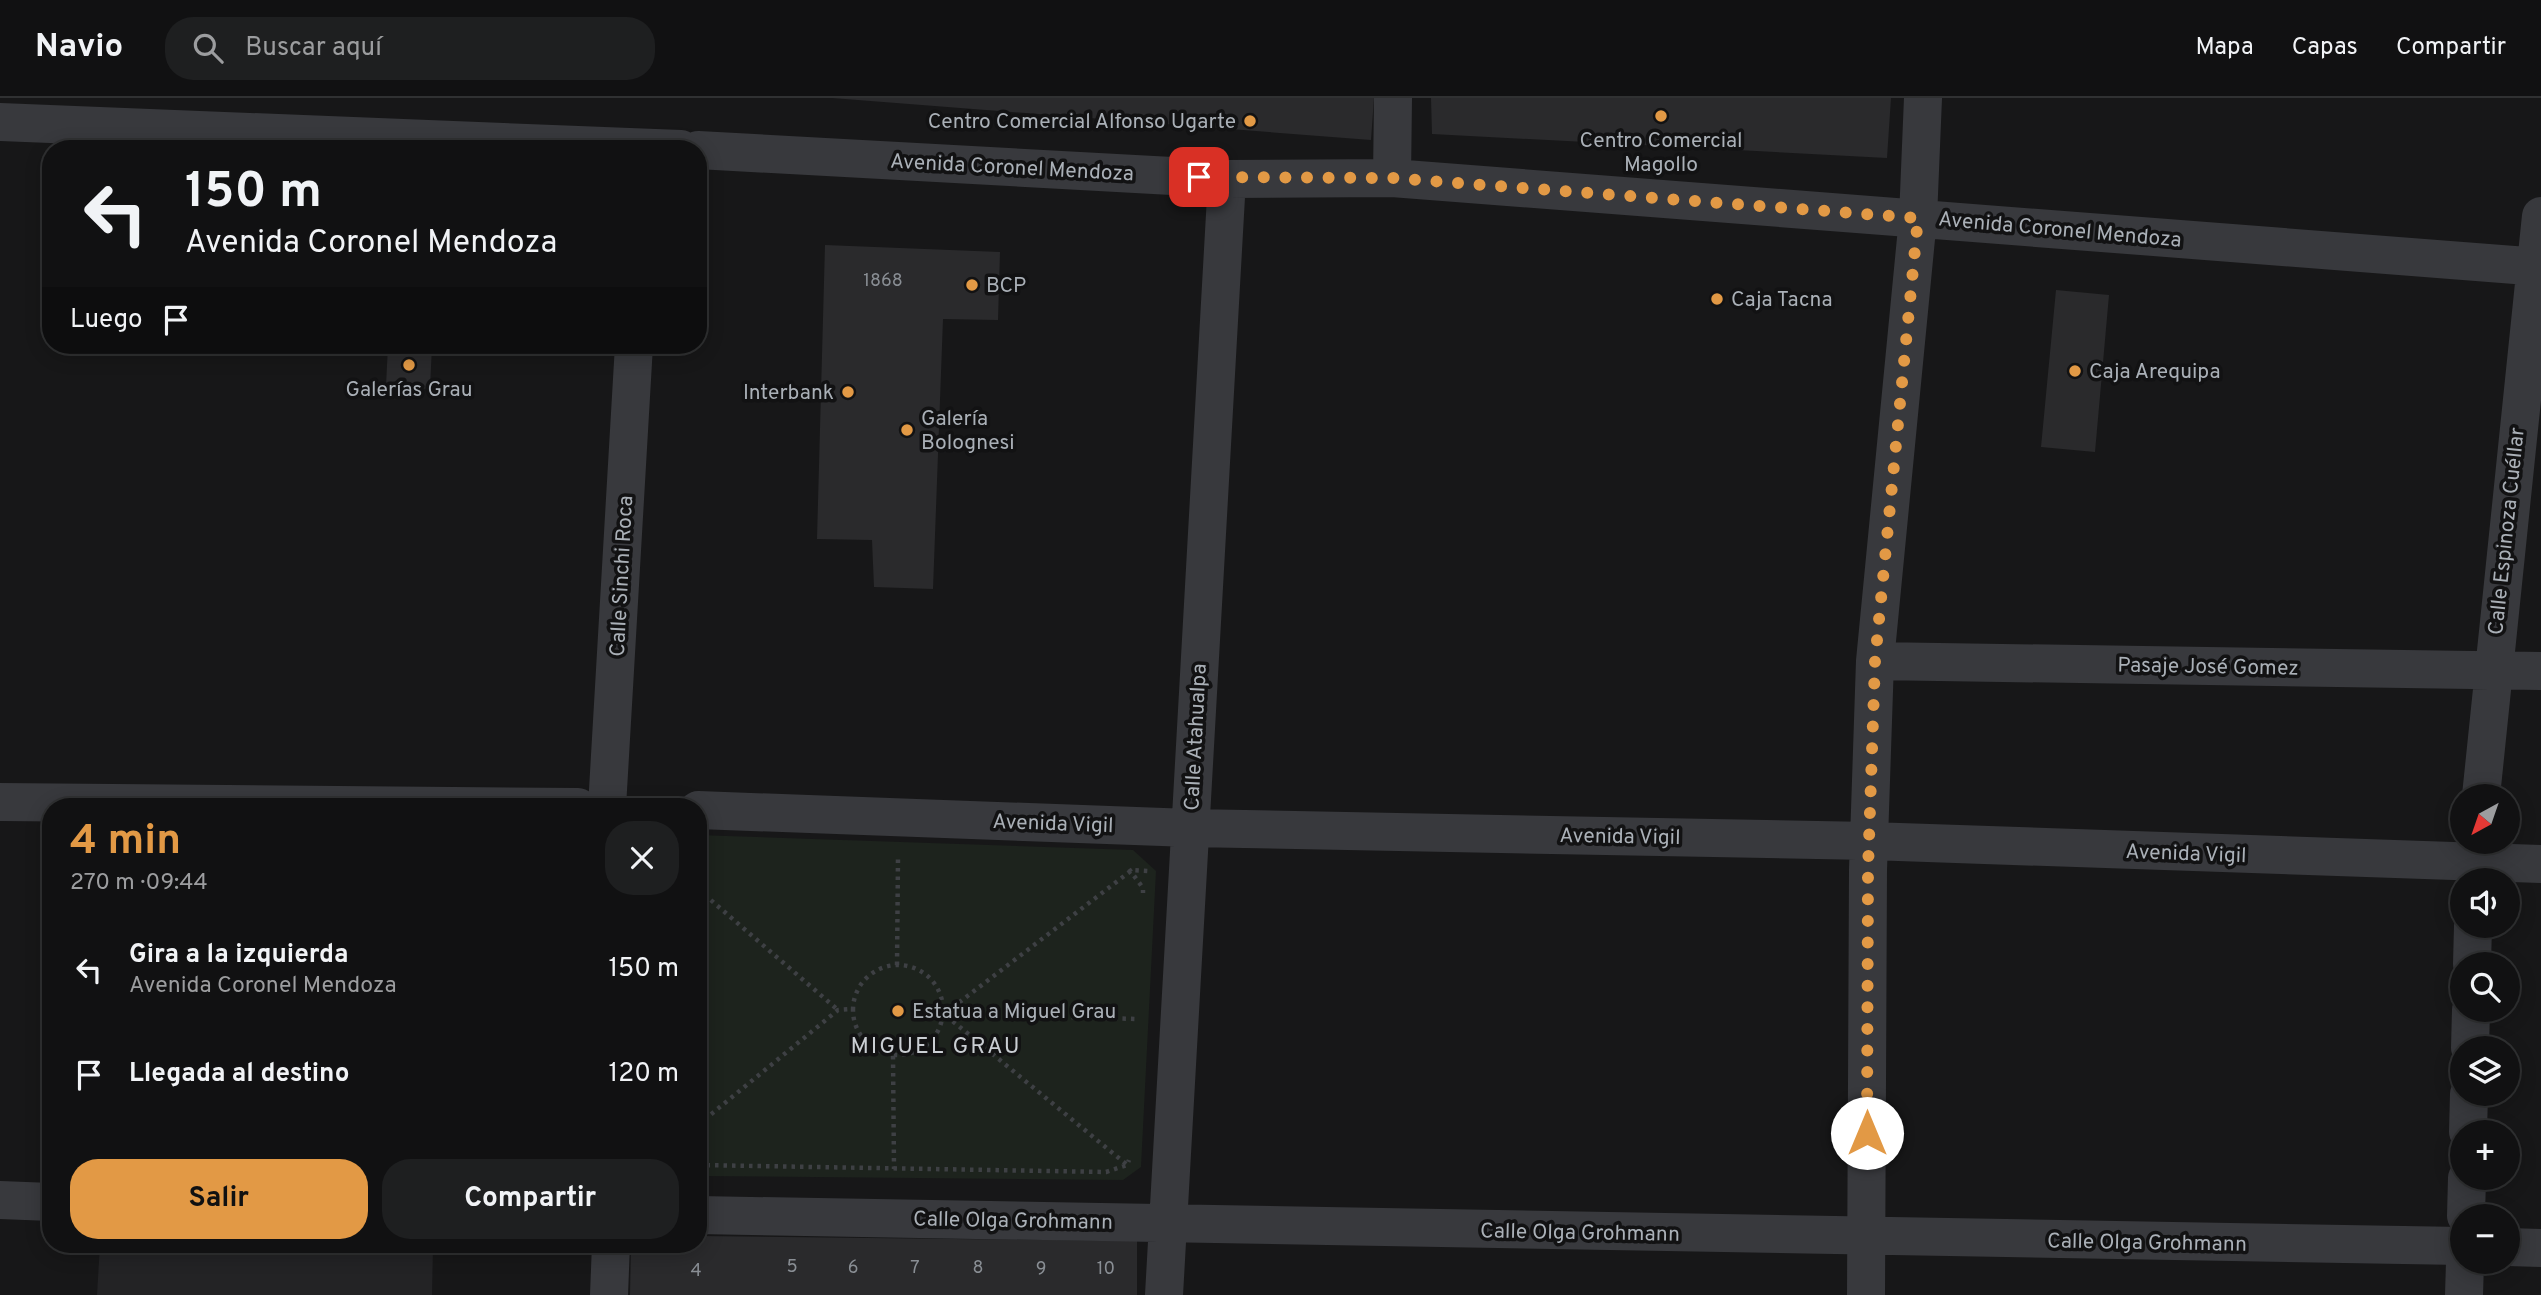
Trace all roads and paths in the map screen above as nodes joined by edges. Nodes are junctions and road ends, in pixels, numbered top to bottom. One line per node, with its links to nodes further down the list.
1 (1393, 98): 6 (street)
2 (1923, 98): 9 (street)
3 (0, 122): 4 (street)
4 (456, 140)
5 (707, 150): 7 (street, Avenida Coronel Mendoza)
6 (1392, 178): 7 (street, Avenida Coronel Mendoza); 9 (street, Avenida Coronel Mendoza)
7 (1227, 179): 20 (street, Calle Atahualpa)
8 (2541, 216): 10 (street, Calle Espinoza Cuéllar)
9 (1918, 218): 10 (street, Avenida Coronel Mendoza); 12 (street)
10 (2538, 267): 13 (street, Calle Espinoza Cuéllar)
11 (633, 354): 16 (street, Calle Sinchi Roca)
12 (1875, 661): 13 (street, Pasaje José Gomez); 21 (street)
13 (2491, 670): 14 (street, Pasaje José Gomez); 15 (street, Calle Espinoza Cuéllar)
14 (2541, 671)
15 (2482, 784)
16 (608, 798)
17 (0, 802): 18 (street)
18 (42, 802)
19 (707, 810): 20 (street, Avenida Vigil)
20 (1190, 828): 21 (street, Avenida Vigil); 47 (street, Calle Atahualpa)
21 (1870, 841): 25 (street, Avenida Vigil); 48 (street)
22 (885, 857): 23 (path)
23 (898, 857): 24 (path); 31 (path)
24 (911, 857)
25 (2475, 862): 26 (street, Avenida Vigil)
26 (2541, 863)
27 (1123, 867): 28 (path)
28 (1132, 870): 30 (path); 35 (path)
29 (707, 897): 34 (path)
30 (1143, 901)
31 (897, 965): 33 (path); 35 (path)
32 (1139, 1006): 36 (path)
33 (852, 1009): 34 (path); 38 (path)
34 (838, 1010): 39 (path)
35 (944, 1014): 36 (path); 38 (path); 42 (path)
36 (1139, 1019): 37 (path)
37 (1138, 1032)
38 (893, 1056): 43 (path)
39 (707, 1118)
40 (1134, 1150): 42 (path)
41 (707, 1165): 43 (path)
42 (1126, 1165): 43 (path)
43 (894, 1169)
44 (0, 1200): 45 (street)
45 (42, 1202)
46 (707, 1215): 47 (street, Calle Olga Grohmann)
47 (1166, 1223): 48 (street, Calle Olga Grohmann); 55 (street, Calle Atahualpa)
48 (1867, 1238): 49 (street, Calle Olga Grohmann); 56 (street)
49 (2450, 1246)
50 (2520, 1247): 51 (street)
51 (2541, 1248)
52 (611, 1253): 54 (street)
53 (2465, 1274): 57 (street)
54 (609, 1295)
55 (1164, 1295)
56 (1866, 1295)
57 (2464, 1295)

